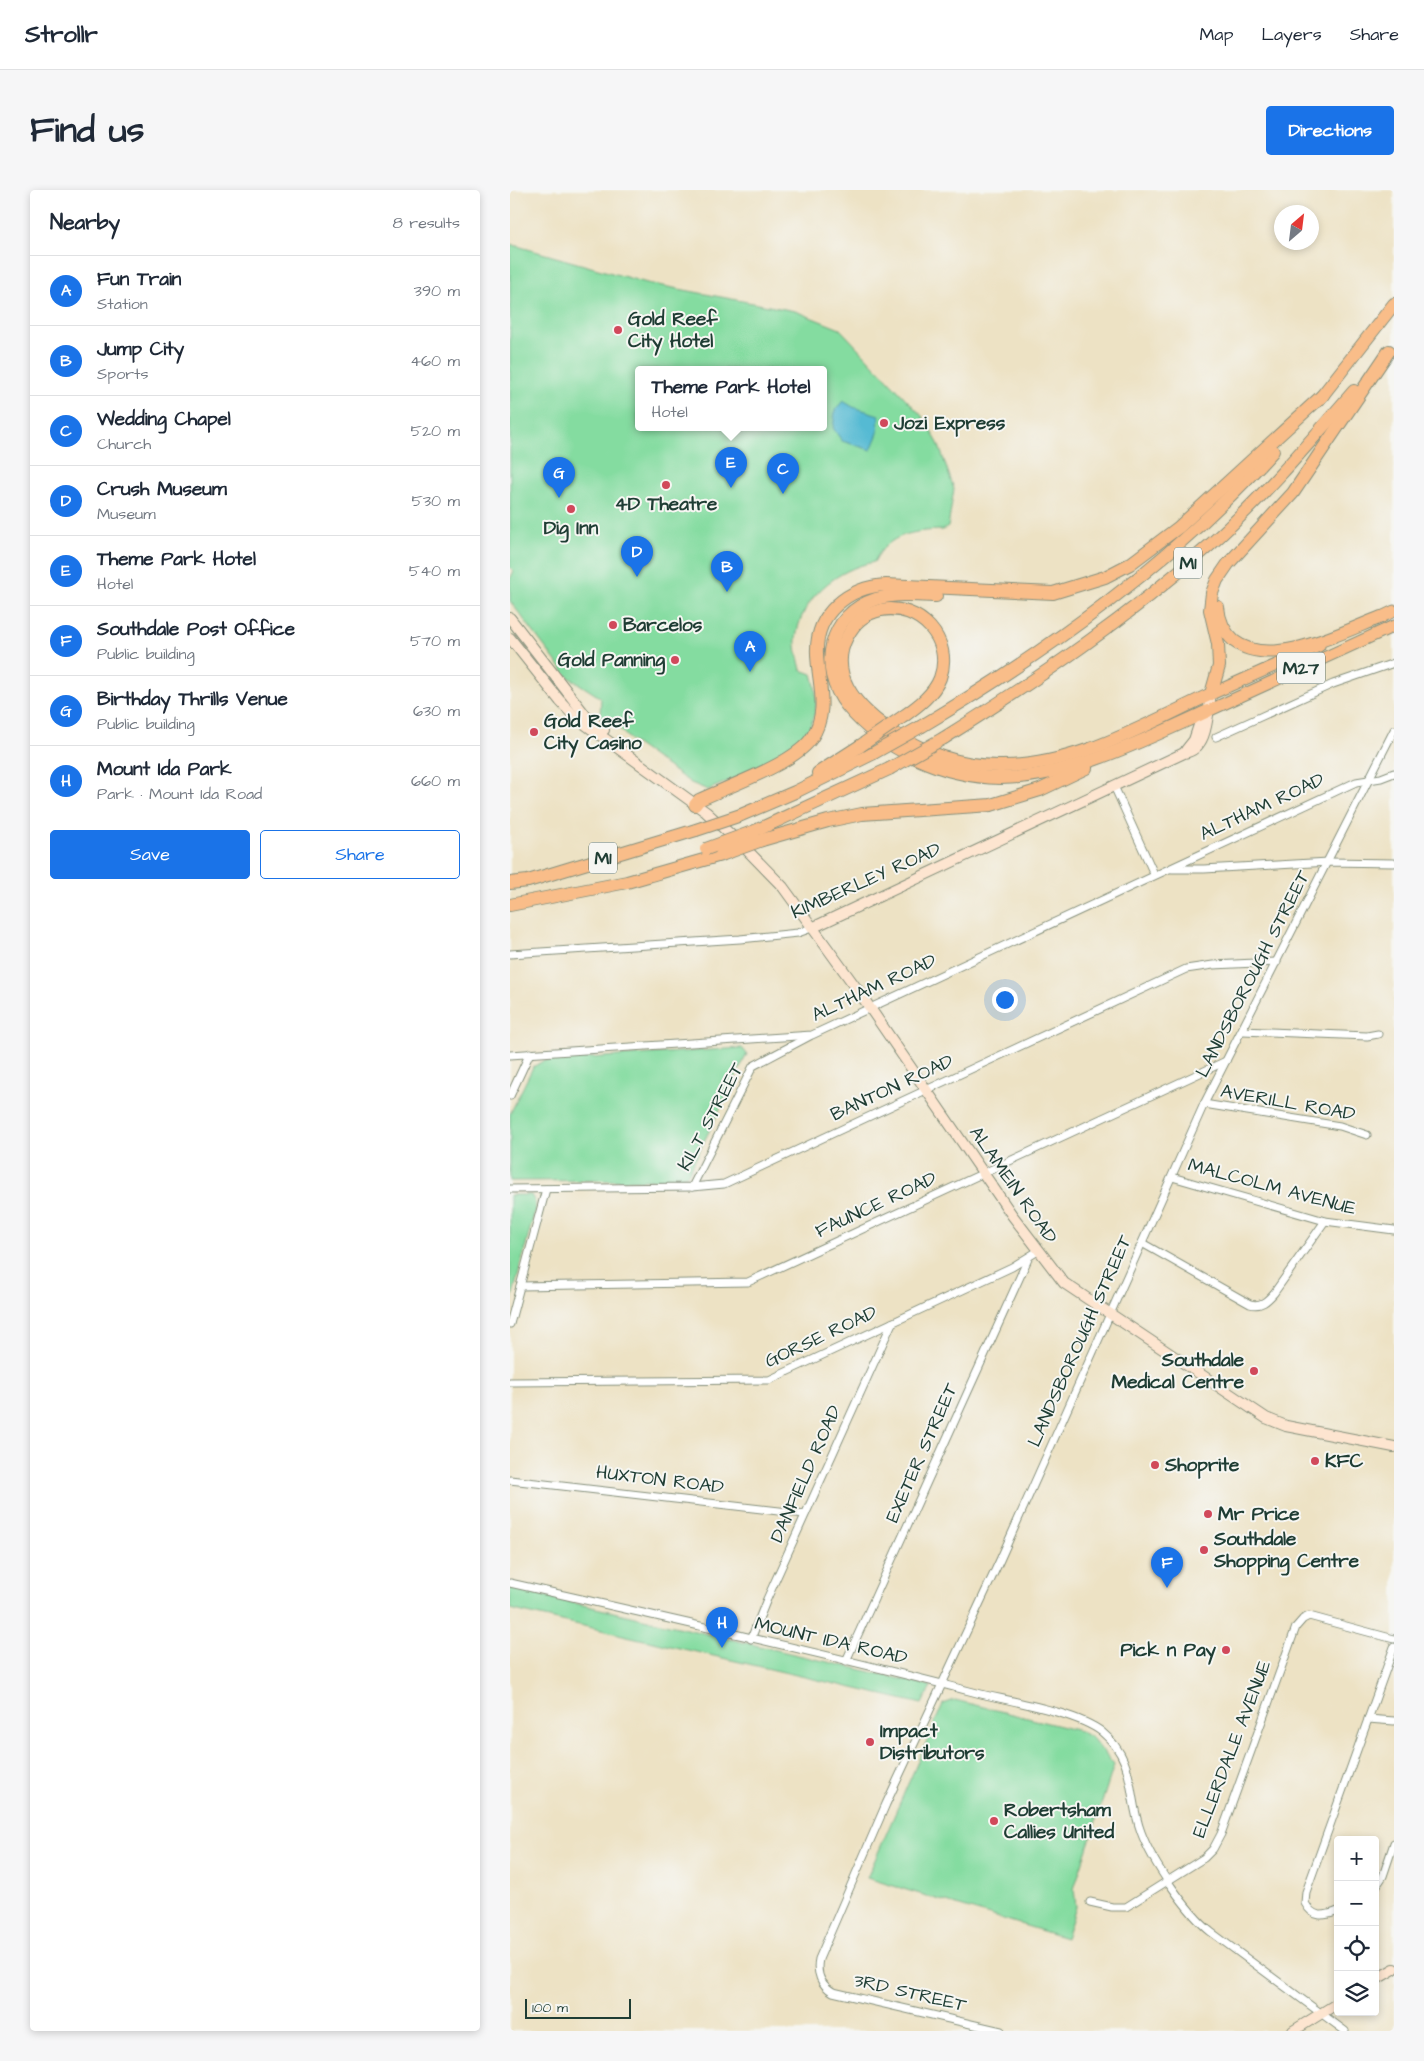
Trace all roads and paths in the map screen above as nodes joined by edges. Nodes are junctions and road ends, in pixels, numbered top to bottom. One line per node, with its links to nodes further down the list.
1 (1394, 304): 3 (highway, M1)
2 (1392, 347): 4 (highway); 22 (highway, M1, bridge)
3 (1323, 396): 5 (highway); 20 (highway, M1, bridge)
4 (1235, 558): 8 (highway); 12 (highway)
5 (1053, 593): 15 (highway); 21 (highway)
6 (1394, 611): 8 (main road, M27)
7 (510, 618): 21 (main road)
8 (1381, 618): 12 (main road, M27)
9 (1394, 626): 13 (main road, M27)
10 (510, 638): 21 (main road)
11 (1394, 663): 16 (street)
12 (1211, 694): 13 (main road, KIMBERLEY ROAD); 20 (highway, bridge)
13 (1205, 712): 15 (highway); 19 (main road, KIMBERLEY ROAD)
14 (1394, 730): 18 (street, LANDSBOROUGH STREET)
15 (1154, 736): 22 (highway)
16 (1216, 737)
17 (1394, 773): 18 (street, ALTHAM ROAD)
18 (1369, 778): 23 (street, LANDSBOROUGH STREET); 25 (street, ALTHAM ROAD)
19 (1114, 786): 26 (street); 30 (main road, KIMBERLEY ROAD)
20 (795, 792): 27 (highway, M1, bridge)
21 (700, 806): 30 (main road, ALAMEIN ROAD)
22 (759, 835): 28 (highway, M1, bridge); 28 (highway, bridge)
23 (1329, 862): 24 (street, ALTHAM ROAD); 25 (street, ALTHAM ROAD); 32 (street, LANDSBOROUGH STREET)
24 (1394, 863)
25 (1169, 868): 26 (street, ALTHAM ROAD)
26 (1154, 874): 33 (street, ALTHAM ROAD)
27 (510, 883)
28 (589, 889): 29 (highway, M1)
29 (510, 905)
30 (814, 927): 31 (street, KIMBERLEY ROAD); 33 (main road, ALAMEIN ROAD)
31 (510, 954)
32 (1277, 962): 34 (street, LANDSBOROUGH STREET); 40 (street, BANTON ROAD)
33 (870, 1009): 36 (street, ALTHAM ROAD); 40 (main road, ALAMEIN ROAD)
34 (1243, 1031): 35 (street); 39 (street, LANDSBOROUGH STREET)
35 (1378, 1034)
36 (812, 1035): 37 (street, ALTHAM ROAD); 46 (street, KILT STREET)
37 (530, 1053): 38 (street, ALTHAM ROAD); 41 (street)
38 (510, 1055)
39 (1226, 1061): 42 (street, LANDSBOROUGH STREET); 44 (street, FAUNCE ROAD)
40 (925, 1090): 44 (main road, ALAMEIN ROAD); 46 (street, BANTON ROAD)
41 (510, 1096)
42 (1204, 1104): 43 (street, AVERILL ROAD); 45 (street, LANDSBOROUGH STREET)
43 (1367, 1135)
44 (984, 1172): 52 (main road, ALAMEIN ROAD); 54 (street, FAUNCE ROAD)
45 (1172, 1177): 49 (street, MALCOLM AVENUE); 51 (street, LANDSBOROUGH STREET)
46 (692, 1187): 48 (street, BANTON ROAD)
47 (510, 1189): 48 (street, BANTON ROAD)
48 (546, 1189): 54 (street)
49 (1325, 1221): 50 (street, MALCOLM AVENUE); 51 (street)
50 (1394, 1230)
51 (1142, 1244): 55 (street, LANDSBOROUGH STREET)
52 (1038, 1251): 53 (street, GORSE ROAD); 55 (main road, ALAMEIN ROAD)
53 (1028, 1259): 56 (street, GORSE ROAD); 66 (street, EXETER STREET)
54 (520, 1286): 57 (street)
55 (1110, 1314): 59 (main road, ALAMEIN ROAD); 67 (street, LANDSBOROUGH STREET)
56 (892, 1322): 58 (street, GORSE ROAD); 61 (street, DANFIELD ROAD)
57 (510, 1324)
58 (510, 1382)
59 (1394, 1447)
60 (510, 1480): 61 (street, HUXTON ROAD)
61 (805, 1514): 63 (street, DANFIELD ROAD)
62 (510, 1583): 63 (street, MOUNT IDA ROAD)
63 (751, 1639): 66 (street, MOUNT IDA ROAD)
64 (1394, 1639): 71 (street, ELLERDALE AVENUE)
65 (1394, 1647): 68 (street)
66 (846, 1661): 67 (street, MOUNT IDA ROAD)
67 (942, 1684): 71 (street, MOUNT IDA ROAD); 76 (street, LANDSBOROUGH STREET)
68 (1368, 1719): 69 (street); 74 (street)
69 (1394, 1722)
70 (1394, 1843): 72 (street)
71 (1169, 1880): 73 (street, ELLERDALE AVENUE); 79 (street, MOUNT IDA ROAD)
72 (1379, 1882)
73 (1090, 1902)
74 (1334, 1912)
75 (1394, 1969): 77 (main road)
76 (819, 1976): 80 (street, 3RD STREET)
77 (1379, 1978)
78 (1334, 2004): 79 (main road)
79 (1321, 2012): 81 (main road); 82 (street, MOUNT IDA ROAD)
80 (1000, 2031)
81 (1293, 2031)
82 (1345, 2031)

